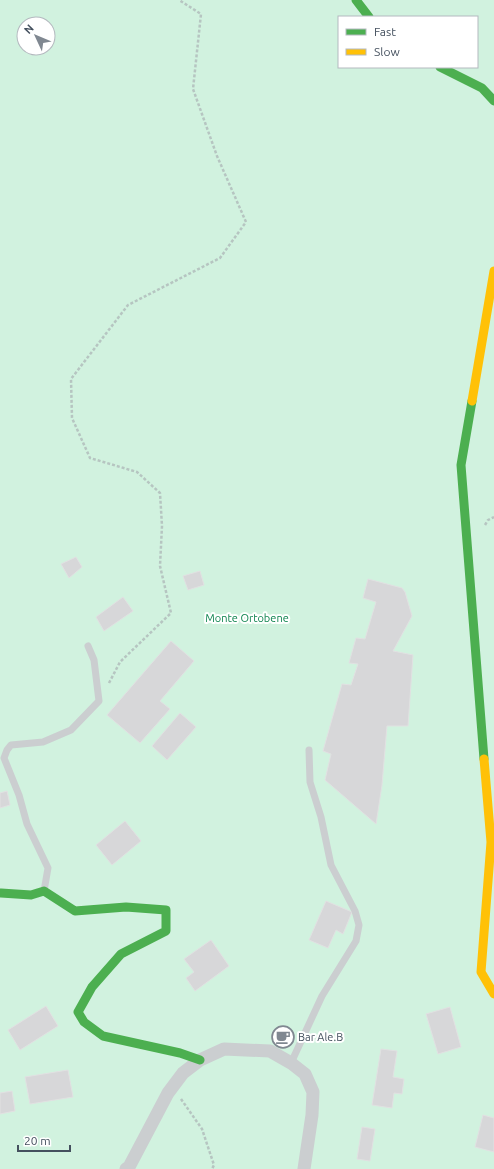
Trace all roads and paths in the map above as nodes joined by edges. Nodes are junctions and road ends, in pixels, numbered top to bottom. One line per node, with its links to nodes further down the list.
1 (179, 0): 8 (path)
2 (356, 0): 3 (street)
3 (368, 16)
4 (442, 68): 5 (street)
5 (494, 101)
6 (494, 271): 12 (street)
7 (88, 646): 8 (lane)
8 (99, 701): 10 (lane)
9 (310, 750): 14 (lane)
10 (44, 891): 11 (street); 13 (street)
11 (2, 893)
12 (494, 994)
13 (200, 1060): 14 (street); 15 (street)
14 (291, 1063): 18 (street)
15 (173, 1087): 16 (street); 17 (path)
16 (126, 1169)
17 (212, 1169)
18 (304, 1169)

